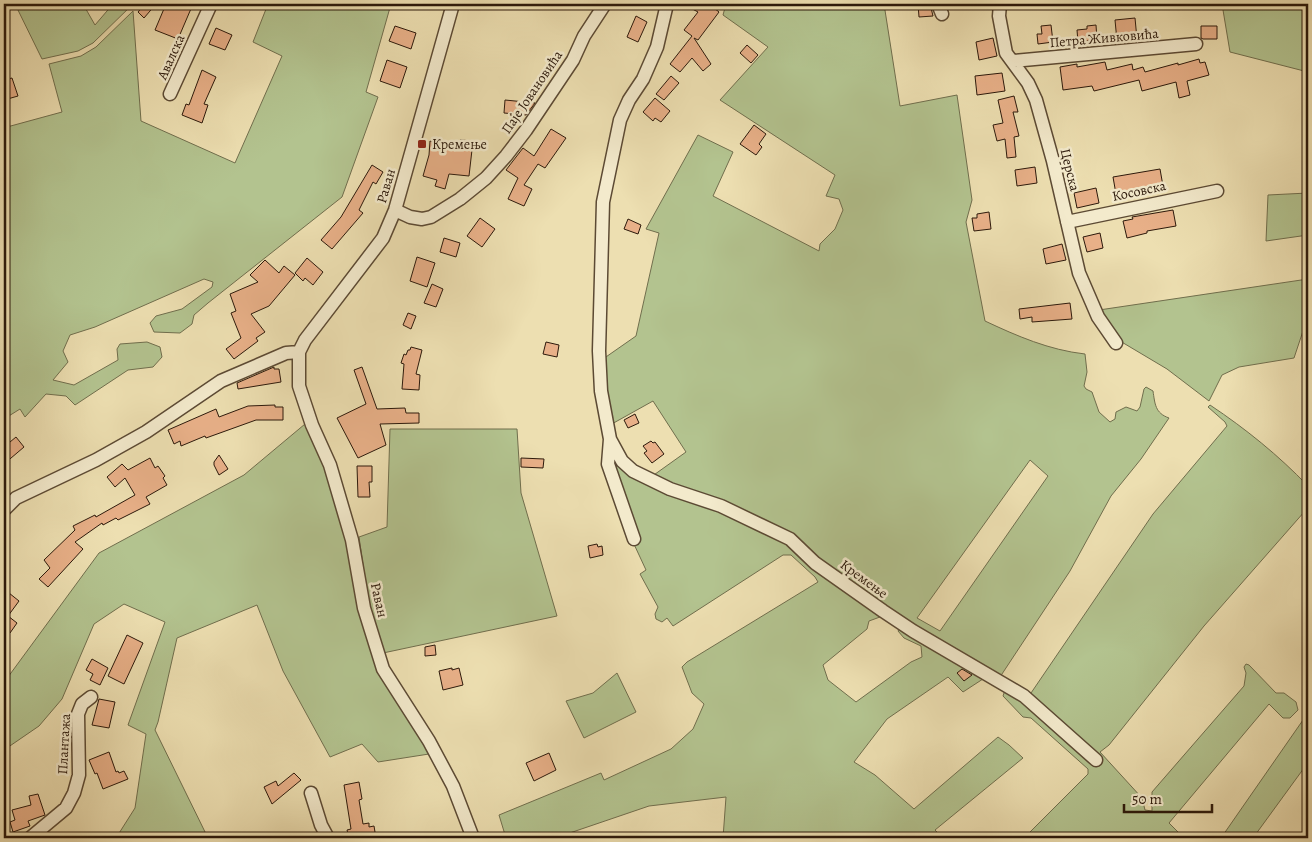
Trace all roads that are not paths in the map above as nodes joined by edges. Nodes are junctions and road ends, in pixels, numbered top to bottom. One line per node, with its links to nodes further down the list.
1 (211, 4): 8 (street, Авалска)
2 (453, 4): 10 (street, Раван)
3 (605, 4): 10 (street, Паје Јовановића)
4 (667, 4): 14 (street, Кремење)
5 (1000, 4): 7 (street, Церска)
6 (1196, 44): 7 (street, Петра Живковића)
7 (1014, 61): 11 (street, Церска)
8 (170, 94)
9 (1217, 191): 11 (street, Косовска)
10 (395, 210): 13 (street, Раван)
11 (1067, 222): 12 (street, Церска)
12 (1116, 343)
13 (299, 352): 15 (street); 22 (street, Раван)
14 (610, 439): 16 (street, Кремење); 18 (street, Кремење)
15 (4, 510)
16 (634, 538)
17 (91, 697): 20 (street, Плантажа)
18 (1096, 760)
19 (311, 793): 21 (street)
20 (30, 838)
21 (328, 838)
22 (473, 838)

